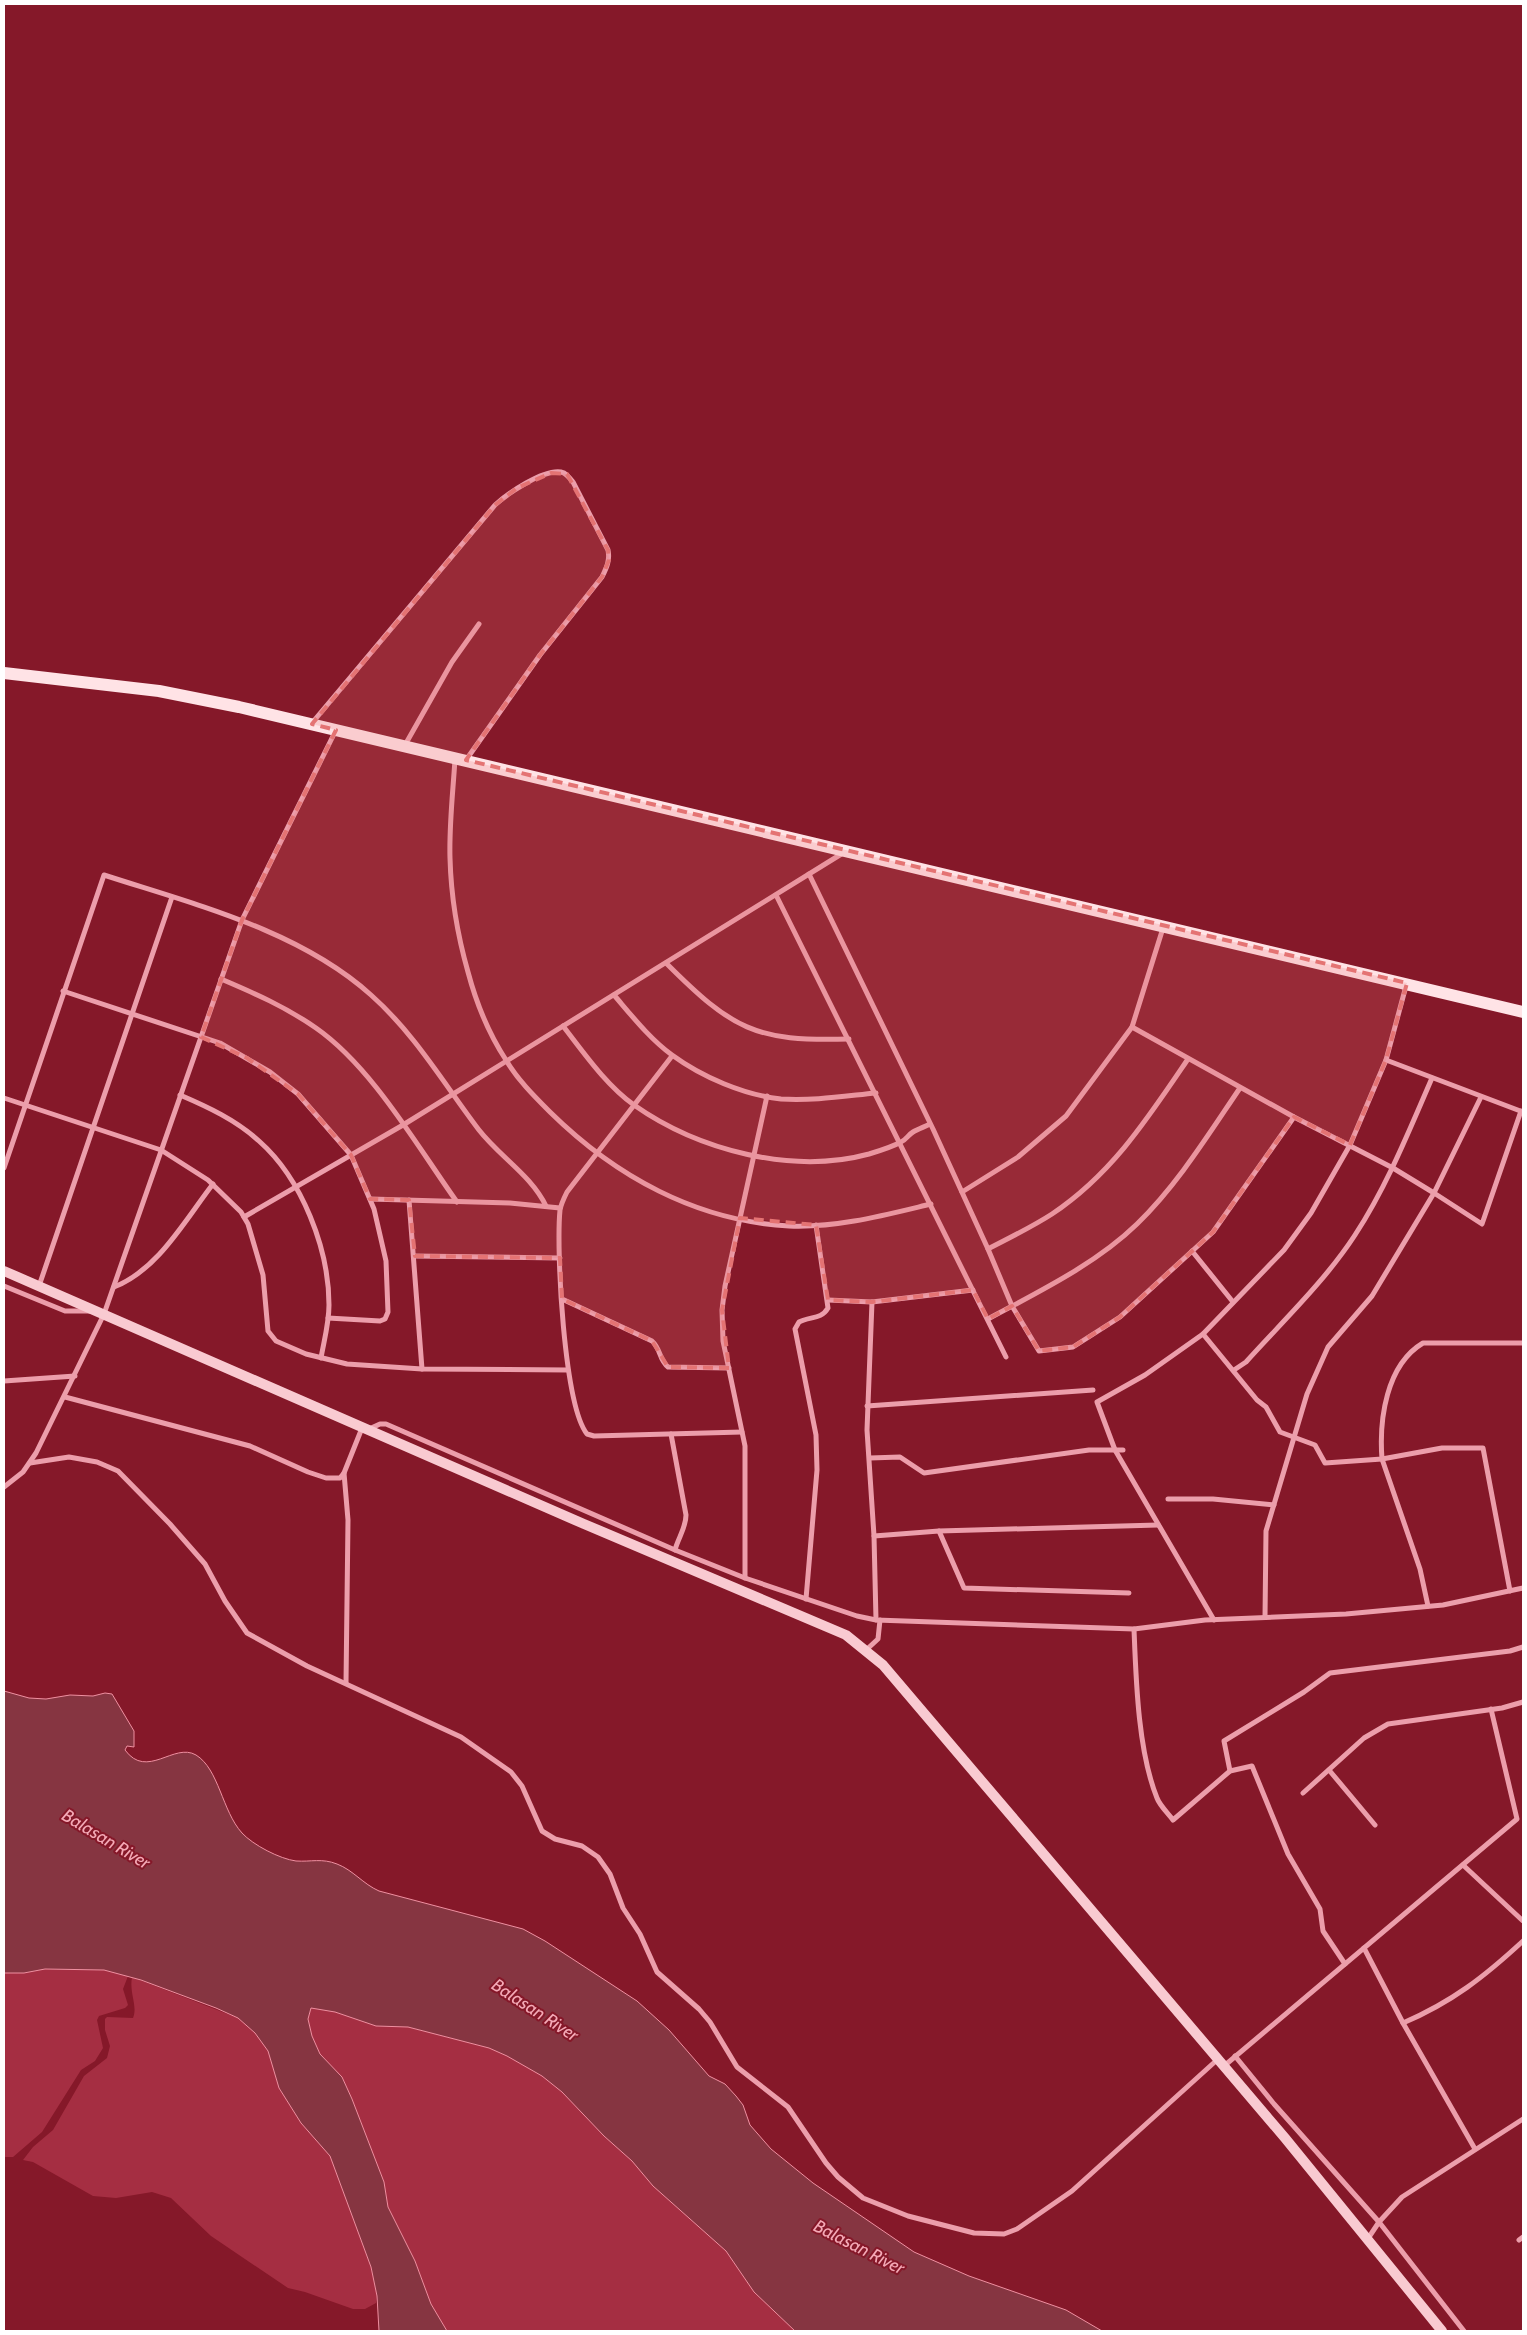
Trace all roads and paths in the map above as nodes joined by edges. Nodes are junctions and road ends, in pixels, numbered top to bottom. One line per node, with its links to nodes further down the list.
1 (479, 624): 5 (street)
2 (4, 673): 3 (main road)
3 (312, 724): 4 (main road); 6 (street)
4 (336, 730): 5 (main road); 11 (street)
5 (405, 746): 6 (main road)
6 (460, 759): 7 (main road); 27 (street)
7 (847, 850): 8 (street); 12 (main road)
8 (809, 874): 9 (street); 41 (street)
9 (776, 895): 13 (street); 23 (street)
10 (172, 897): 11 (street); 16 (street); 19 (street)
11 (242, 920): 14 (street); 30 (street)
12 (1164, 925): 15 (main road); 21 (street)
13 (666, 963): 17 (street); 23 (street)
14 (221, 979): 22 (street); 40 (street)
15 (1407, 983): 18 (main road); 26 (street)
16 (63, 991): 19 (street); 37 (street)
17 (614, 995): 20 (street); 24 (street)
18 (1523, 1012)
19 (133, 1014): 22 (street); 42 (street)
20 (563, 1026): 27 (street); 36 (street)
21 (1132, 1027): 25 (street); 53 (street)
22 (201, 1037): 32 (street); 47 (street)
23 (849, 1039): 31 (street)
24 (672, 1056): 33 (street); 36 (street)
25 (1188, 1059): 29 (street); 64 (street)
26 (1386, 1060): 28 (street); 44 (street)
27 (506, 1061): 30 (street); 46 (street)
28 (1432, 1078): 34 (street); 50 (street)
29 (1240, 1088): 39 (street); 77 (street)
30 (454, 1093): 40 (street); 59 (street)
31 (876, 1093): 33 (street); 43 (street)
32 (180, 1095): 45 (street); 52 (street)
33 (767, 1096): 48 (street)
34 (1481, 1097): 38 (street); 54 (street)
35 (4, 1098): 37 (street)
36 (633, 1104): 46 (street); 48 (street)
37 (26, 1105): 42 (street); 49 (street)
38 (1522, 1111): 54 (street)
39 (1294, 1117): 44 (street); 65 (street)
40 (402, 1124): 47 (street); 57 (street)
41 (930, 1124): 43 (street); 53 (street)
42 (95, 1128): 45 (street); 70 (street)
43 (901, 1142): 48 (street); 58 (street)
44 (1350, 1145): 50 (street); 76 (street)
45 (161, 1150): 51 (street); 71 (street)
46 (597, 1153): 60 (street); 62 (street)
47 (351, 1155): 52 (street); 55 (street)
48 (755, 1157): 62 (street)
49 (4, 1168)
50 (1393, 1168): 54 (street); 88 (street)
51 (213, 1184): 61 (street); 71 (street)
52 (296, 1187): 61 (street); 79 (street)
53 (962, 1192): 64 (street)
54 (1434, 1193): 97 (street)
55 (370, 1199): 56 (street); 79 (street)
56 (409, 1200): 57 (street); 66 (street)
57 (457, 1202): 59 (street)
58 (931, 1204): 63 (street); 72 (street)
59 (546, 1206): 60 (street)
60 (560, 1208): 67 (street)
61 (244, 1217): 84 (street)
62 (740, 1218): 63 (street); 85 (street)
63 (816, 1225): 74 (street)
64 (988, 1249): 77 (street)
65 (1192, 1251): 76 (street); 77 (street)
66 (415, 1256): 67 (street); 86 (street)
67 (560, 1258): 73 (street)
68 (4, 1271): 70 (street)
69 (4, 1286): 78 (street)
70 (39, 1286): 78 (street)
71 (114, 1287): 78 (street)
72 (973, 1290): 75 (street); 80 (street)
73 (562, 1299): 85 (street); 87 (street)
74 (828, 1300): 75 (street); 115 (street)
75 (872, 1302): 93 (street)
76 (1234, 1302): 81 (street)
77 (1012, 1306): 80 (street)
78 (100, 1313): 89 (street); 94 (street)
79 (328, 1318): 84 (street)
80 (988, 1319): 83 (street)
81 (1203, 1334): 88 (street); 98 (street)
82 (1523, 1343): 101 (street)
83 (1006, 1357)
84 (320, 1358): 86 (street)
85 (729, 1368): 95 (street)
86 (422, 1369): 87 (street)
87 (568, 1370): 96 (street)
88 (1234, 1370): 97 (street)
89 (74, 1376): 90 (street); 92 (street)
90 (4, 1381)
91 (1093, 1390): 93 (street)
92 (65, 1397): 102 (street); 103 (street)
93 (867, 1406): 100 (street)
94 (365, 1428): 103 (street); 110 (street); 122 (street)
95 (742, 1432): 96 (street); 111 (street)
96 (671, 1434): 110 (street)
97 (1294, 1438): 101 (street); 106 (street)
98 (1115, 1450): 99 (street); 100 (street); 107 (street)
99 (1123, 1450)
100 (870, 1458): 109 (street)
101 (1382, 1460): 113 (street); 116 (street)
102 (30, 1463): 104 (street); 123 (street)
103 (344, 1473): 123 (street)
104 (4, 1487)
105 (1168, 1499): 106 (street)
106 (1274, 1505): 117 (street)
107 (1158, 1524): 108 (street); 119 (street)
108 (939, 1531): 109 (street); 114 (street)
109 (874, 1536): 118 (street)
110 (675, 1550): 111 (street)
111 (744, 1578): 115 (street)
112 (1523, 1588): 113 (street)
113 (1510, 1591): 116 (street)
114 (1129, 1592)
115 (806, 1599): 118 (street)
116 (1428, 1606): 117 (street)
117 (1265, 1618): 119 (street)
118 (878, 1620): 120 (street); 122 (street)
119 (1214, 1620): 120 (street)
120 (1134, 1629): 127 (street)
121 (1523, 1647): 127 (street)
122 (865, 1651): 137 (street)
123 (346, 1683): 137 (street)
124 (1523, 1702): 125 (street)
125 (1491, 1709): 126 (street); 130 (street)
126 (1329, 1770): 128 (street); 129 (street)
127 (1230, 1771): 134 (street)
128 (1302, 1793)
129 (1375, 1825)
130 (1463, 1865): 131 (street); 133 (street)
131 (1523, 1921)
132 (1523, 1941): 135 (street)
133 (1364, 1948): 134 (street); 135 (street)
134 (1345, 1964): 136 (street)
135 (1403, 2023): 139 (street)
136 (1235, 2056): 137 (street); 140 (street)
137 (1221, 2063): 141 (street)
138 (1523, 2120): 139 (street)
139 (1476, 2149): 140 (street)
140 (1379, 2222): 141 (street); 143 (street)
141 (1367, 2240): 142 (street)
142 (1442, 2331)
143 (1464, 2331)

